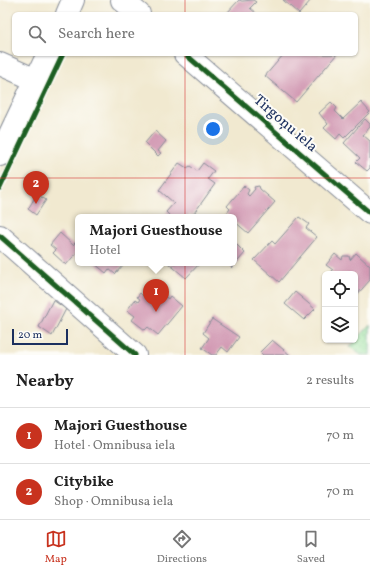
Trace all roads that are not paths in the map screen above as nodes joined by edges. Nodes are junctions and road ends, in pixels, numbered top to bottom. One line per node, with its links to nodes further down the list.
1 (73, 0): 3 (street)
2 (122, 0): 4 (street)
3 (68, 12)
4 (137, 12)
5 (47, 56): 8 (street)
6 (187, 56): 10 (street, Tirgoņu iela)
7 (0, 64): 8 (street)
8 (36, 80): 9 (street)
9 (0, 155)
10 (370, 213)
11 (0, 236): 12 (street)
12 (135, 355)

